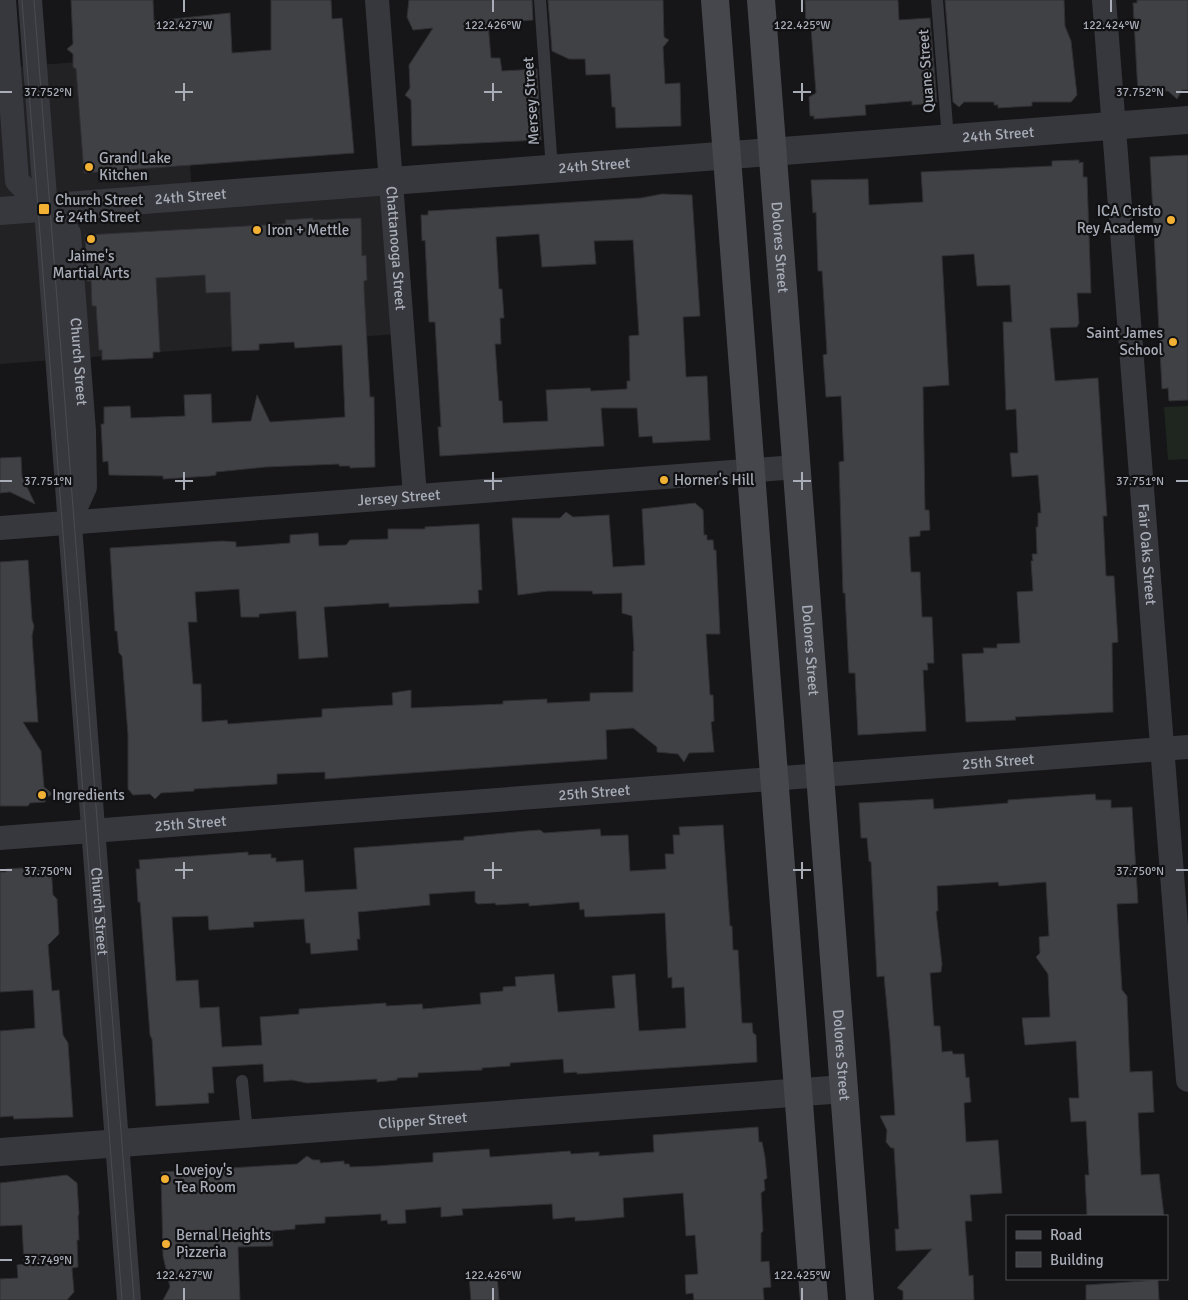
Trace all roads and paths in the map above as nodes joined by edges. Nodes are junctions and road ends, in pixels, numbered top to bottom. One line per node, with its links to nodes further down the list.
1 (4, 0): 16 (street)
2 (30, 0): 16 (street, Church Street)
3 (377, 0): 15 (street, Chattanooga Street)
4 (540, 0): 14 (lane, Mersey Street)
5 (715, 0): 13 (main road)
6 (761, 0): 12 (main road, Dolores Street)
7 (937, 0): 11 (lane, Quane Street)
8 (1104, 0): 10 (street, Fair Oaks Street)
9 (1188, 120): 10 (street, 24th Street)
10 (1113, 126): 11 (street, 24th Street); 24 (street, Fair Oaks Street)
11 (948, 139): 12 (street, 24th Street)
12 (773, 152): 13 (street, 24th Street); 18 (main road, Dolores Street)
13 (727, 156): 14 (street, 24th Street); 19 (main road)
14 (552, 169): 15 (street, 24th Street)
15 (390, 181): 16 (street, 24th Street); 20 (street, Chattanooga Street)
16 (45, 208): 17 (street, 24th Street); 21 (street, Church Street)
17 (0, 211)
18 (796, 467): 19 (street, Jersey Street); 25 (main road, Dolores Street)
19 (751, 471): 20 (street, Jersey Street); 26 (main road)
20 (415, 496): 21 (street, Jersey Street)
21 (70, 522): 22 (street, Jersey Street); 27 (street, Church Street)
22 (0, 528)
23 (1188, 747): 24 (street, 25th Street)
24 (1162, 749): 25 (street, 25th Street); 29 (street, Fair Oaks Street)
25 (820, 775): 26 (street, 25th Street); 31 (main road, Dolores Street)
26 (774, 778): 27 (street, 25th Street); 32 (main road)
27 (93, 831): 28 (street, 25th Street); 34 (street, Church Street)
28 (0, 838)
29 (1188, 1080)
30 (242, 1081): 33 (lane)
31 (844, 1089): 32 (street, Clipper Street); 38 (main road, Dolores Street)
32 (798, 1093): 33 (street, Clipper Street); 37 (main road)
33 (247, 1133): 34 (street, Clipper Street)
34 (117, 1142): 35 (street, Clipper Street); 36 (street, Church Street)
35 (0, 1152)
36 (129, 1300)
37 (814, 1300)
38 (860, 1300)

